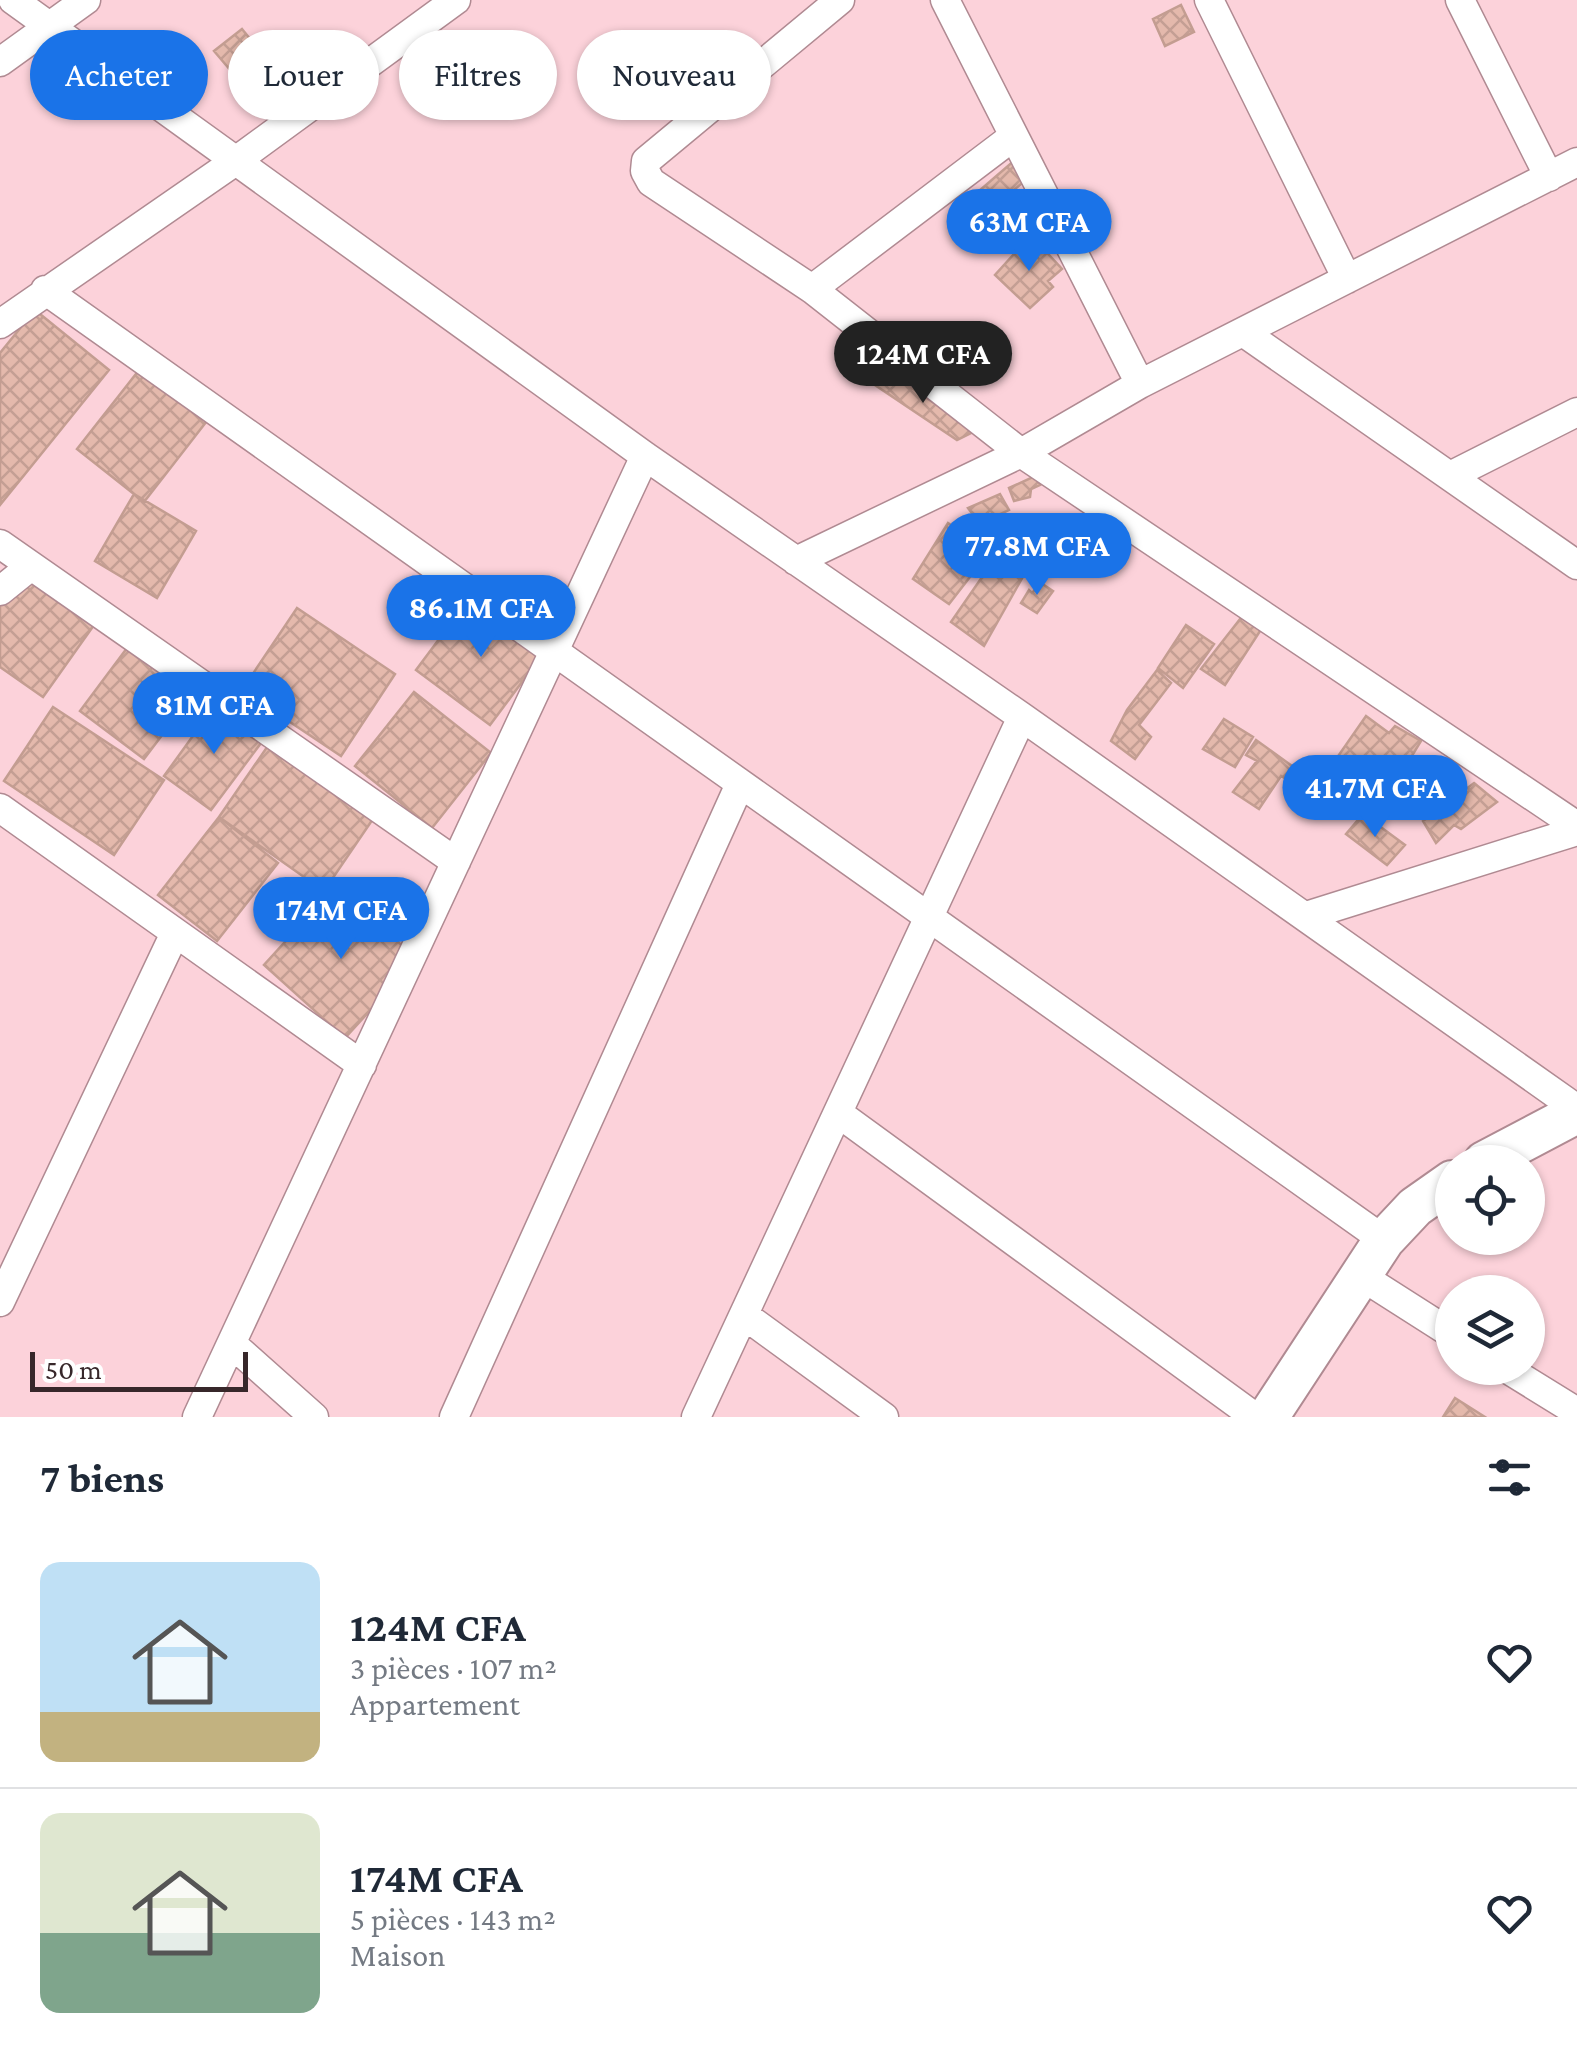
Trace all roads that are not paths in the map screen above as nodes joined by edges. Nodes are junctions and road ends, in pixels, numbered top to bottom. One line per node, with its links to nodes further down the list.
1 (12, 0): 8 (street)
2 (86, 0): 8 (street)
3 (456, 0): 11 (street)
4 (840, 0): 15 (street)
5 (946, 0): 10 (street)
6 (1209, 0): 14 (street)
7 (1460, 0): 13 (street)
8 (49, 26): 9 (street); 11 (street)
9 (0, 62)
10 (1014, 136): 15 (street); 19 (street)
11 (237, 160): 16 (street); 22 (street)
12 (1577, 162): 13 (street)
13 (1548, 176): 14 (street)
14 (1347, 279): 18 (street)
15 (812, 289): 21 (street)
16 (45, 290): 17 (street); 29 (street)
17 (0, 324)
18 (1243, 332): 19 (street); 23 (street)
19 (1140, 384): 21 (street)
20 (1577, 412): 23 (street)
21 (1021, 454): 25 (street); 33 (street)
22 (645, 456): 25 (street); 29 (street)
23 (1450, 476): 26 (street)
24 (0, 544): 27 (street)
25 (796, 561): 30 (street)
26 (1577, 565)
27 (31, 566): 28 (street); 34 (street)
28 (0, 591)
29 (554, 651): 31 (street); 34 (street)
30 (1022, 717): 35 (street); 36 (street)
31 (740, 784): 35 (street); 53 (street)
32 (2, 813): 37 (street)
33 (1577, 828): 36 (street)
34 (456, 862): 38 (street)
35 (928, 916): 40 (street); 43 (street)
36 (1306, 916): 39 (street)
37 (175, 933): 38 (street); 45 (street)
38 (362, 1065): 48 (street)
39 (1577, 1111): 41 (main road)
40 (838, 1113): 46 (street); 56 (street)
41 (1515, 1145)
42 (1435, 1192): 43 (main road)
43 (1384, 1240): 44 (main road)
44 (1361, 1276): 47 (street); 57 (main road)
45 (0, 1302)
46 (744, 1315): 54 (street); 55 (street)
47 (1435, 1323)
48 (232, 1344): 51 (street); 52 (street)
49 (1533, 1385): 50 (street)
50 (1577, 1412)
51 (197, 1417)
52 (314, 1417)
53 (454, 1417)
54 (696, 1417)
55 (884, 1417)
56 (1255, 1417)
57 (1268, 1417)

